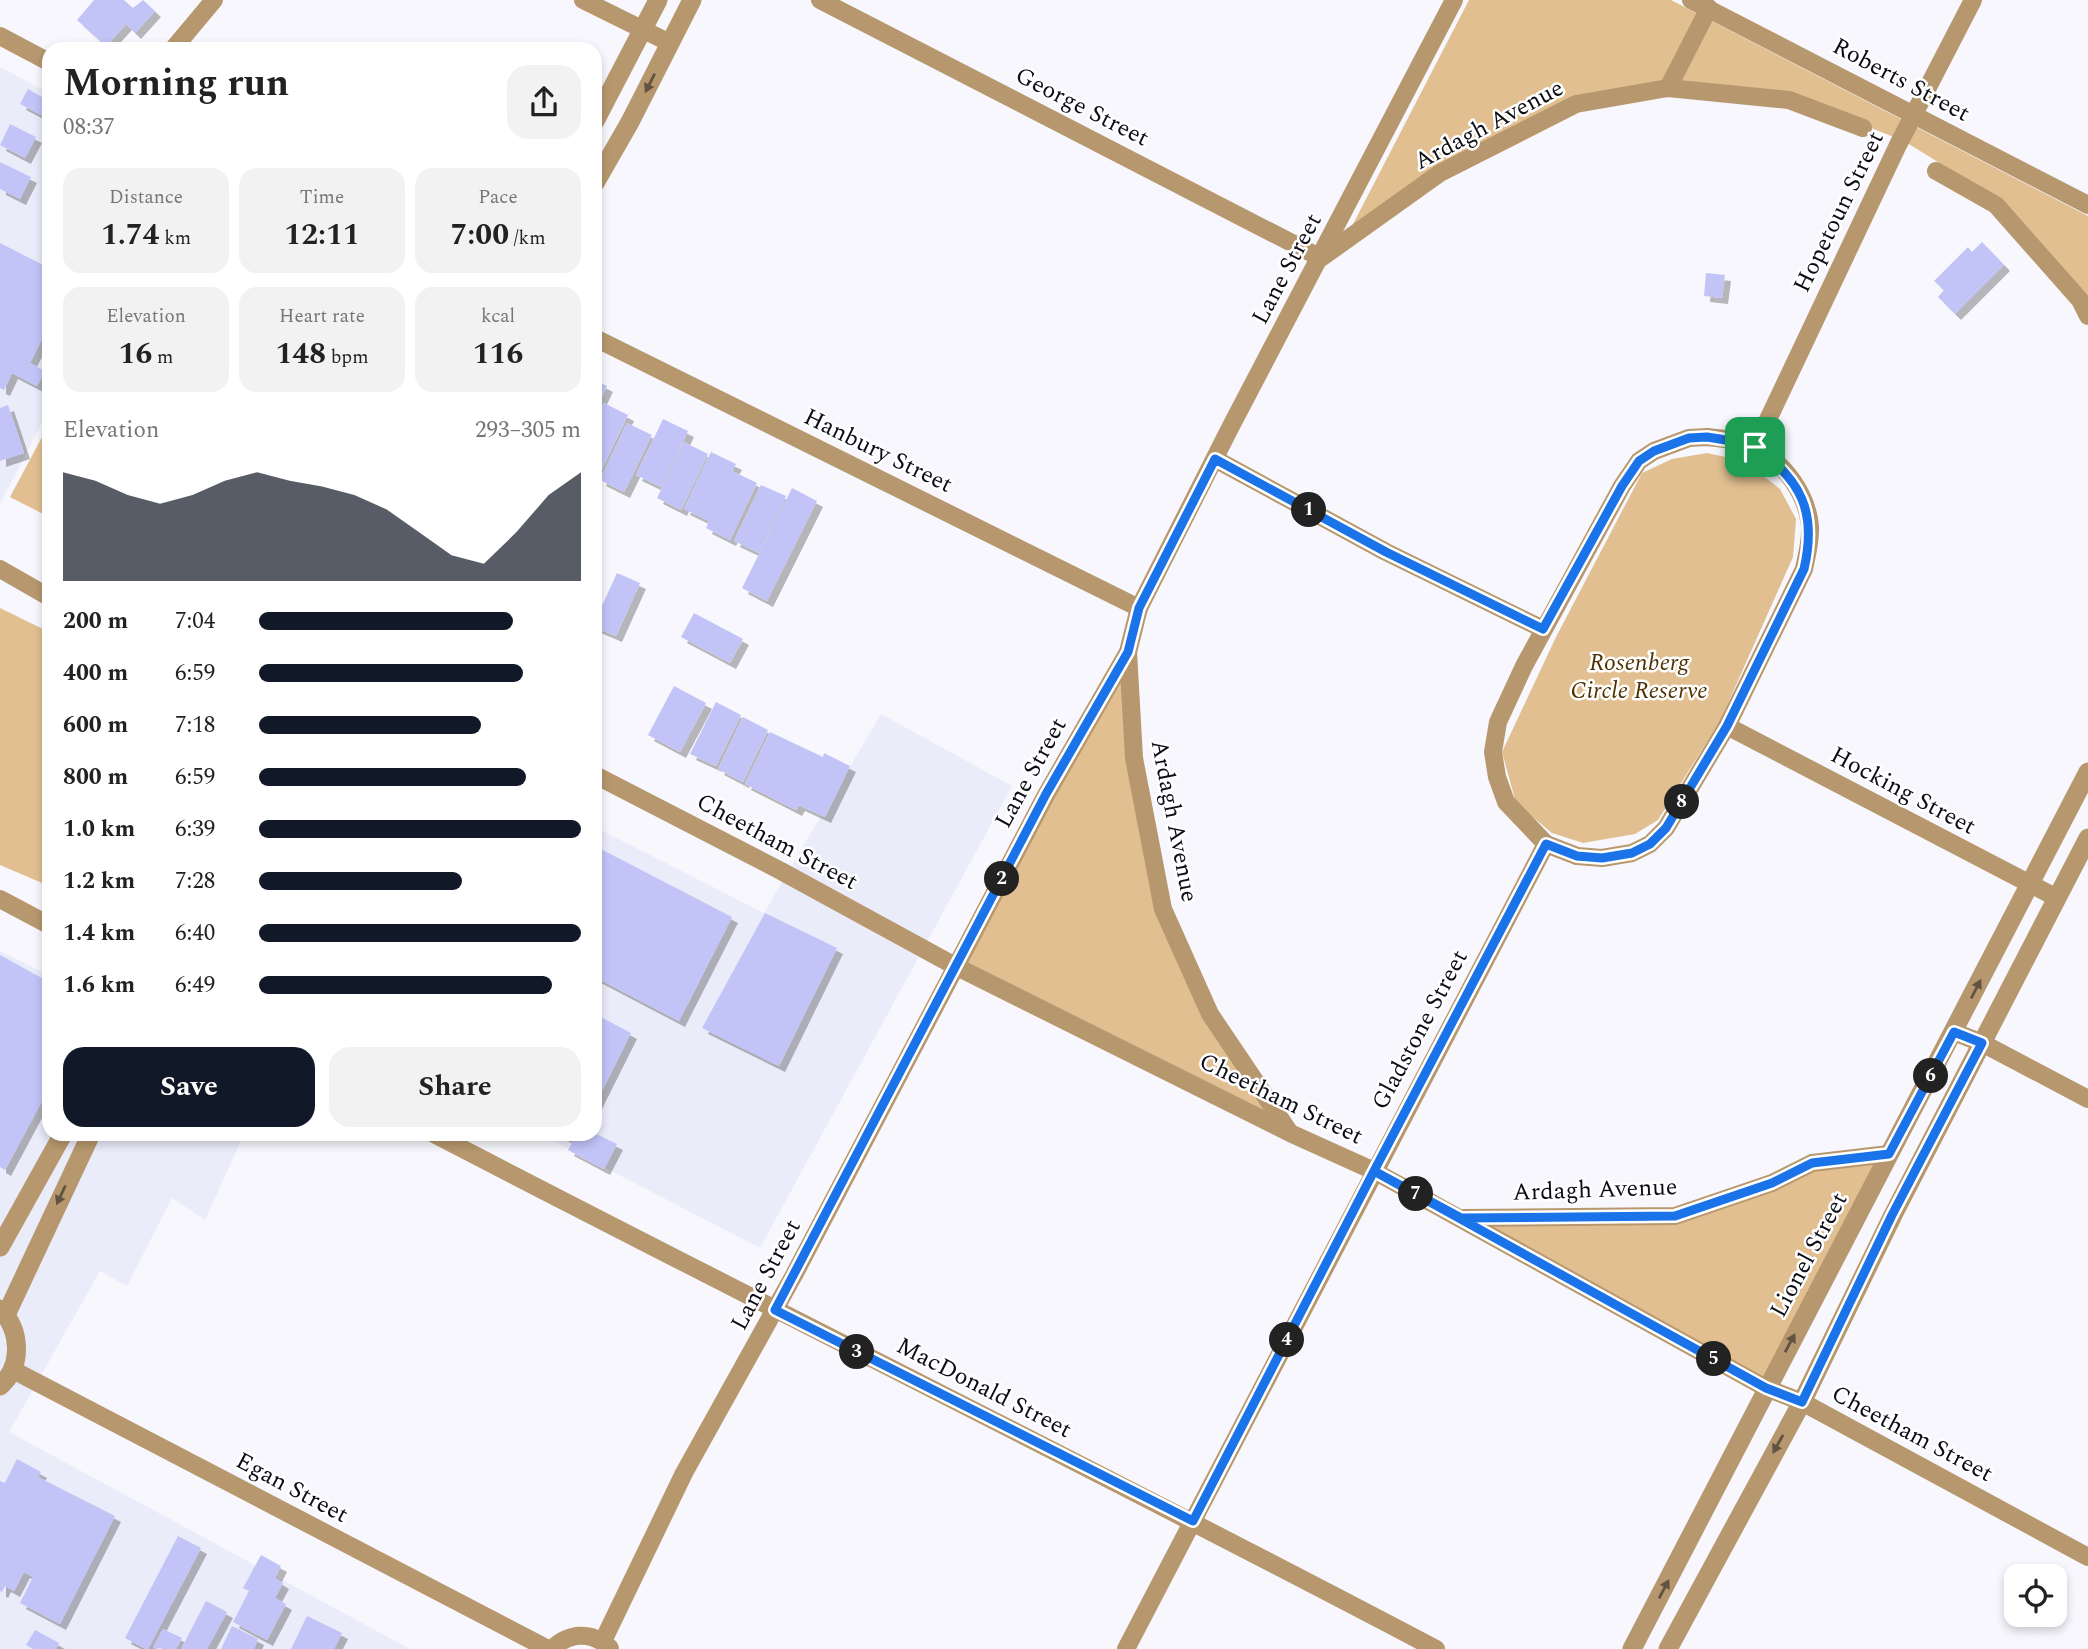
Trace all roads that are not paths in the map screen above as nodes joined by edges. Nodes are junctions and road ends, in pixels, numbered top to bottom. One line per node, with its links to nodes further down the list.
1 (214, 0): 12 (street)
2 (583, 0): 10 (street)
3 (658, 0): 10 (street)
4 (692, 0): 13 (street)
5 (820, 0): 22 (street, George Street)
6 (1454, 0): 22 (street, Lane Street)
7 (1691, 0): 9 (street, Roberts Street)
8 (1973, 0): 17 (street, Hopetoun Street)
9 (1709, 8): 15 (street); 17 (street, Roberts Street)
10 (643, 29): 13 (street); 16 (street)
11 (0, 36): 14 (street)
12 (179, 42)
13 (670, 44): 19 (street, one-way to 19)
14 (42, 58)
15 (1668, 88): 18 (street, Ardagh Avenue); 22 (street, Ardagh Avenue)
16 (602, 108)
17 (1913, 114): 21 (street, Roberts Street); 25 (street, Hopetoun Street)
18 (1863, 128)
19 (602, 170)
20 (1936, 171): 23 (street)
21 (2088, 205)
22 (1321, 258): 26 (street, Lane Street)
23 (2085, 303)
24 (602, 341): 29 (street, Hanbury Street)
25 (1755, 447): 30 (street); 32 (street)
26 (1215, 459): 29 (street, Lane Street); 30 (street)
27 (0, 569): 28 (street)
28 (42, 593)
29 (1139, 608): 31 (street, Lane Street)
30 (1543, 629): 36 (street)
31 (1128, 652): 41 (street, Lane Street); 45 (street, Ardagh Avenue)
32 (1727, 726): 36 (street); 37 (street, Hocking Street)
33 (2088, 772): 37 (street, Lionel Street)
34 (602, 779): 41 (street, Cheetham Street)
35 (2088, 838): 38 (street)
36 (1546, 844): 50 (street, Gladstone Street)
37 (2030, 884): 38 (street, Hocking Street); 42 (street, Lionel Street, one-way to 37)
38 (2057, 898): 43 (street)
39 (0, 899): 40 (street)
40 (42, 921)
41 (955, 966): 45 (street, Cheetham Street); 53 (street, Lane Street)
42 (1954, 1032): 43 (street); 49 (street, Lionel Street)
43 (1982, 1043): 44 (street); 58 (street)
44 (2088, 1099)
45 (1290, 1133): 50 (street, Cheetham Street)
46 (59, 1141): 52 (street)
47 (87, 1141): 54 (street, one-way to 54)
48 (448, 1141): 53 (street, MacDonald Street)
49 (1889, 1154): 51 (street, Ardagh Avenue); 57 (street, Lionel Street, one-way to 49)
50 (1374, 1171): 51 (street, Cheetham Street); 59 (street, Gladstone Street)
51 (1461, 1218): 57 (street, Cheetham Street)
52 (0, 1247)
53 (775, 1310): 59 (street, MacDonald Street); 61 (street, Lane Street)
54 (3, 1312): 55 (street)
55 (13, 1370): 56 (street); 62 (street, Egan Street)
56 (0, 1386)
57 (1766, 1388): 58 (street, Cheetham Street); 65 (street, Lionel Street, one-way to 57)
58 (1802, 1402): 60 (street, Cheetham Street); 66 (street, one-way to 66)
59 (1193, 1521): 63 (street, Gladstone Street); 64 (street, MacDonald Street)
60 (2088, 1557)
61 (608, 1645): 62 (street)
62 (550, 1649)
63 (1126, 1649)
64 (1436, 1649)
65 (1632, 1649)
66 (1668, 1649)

